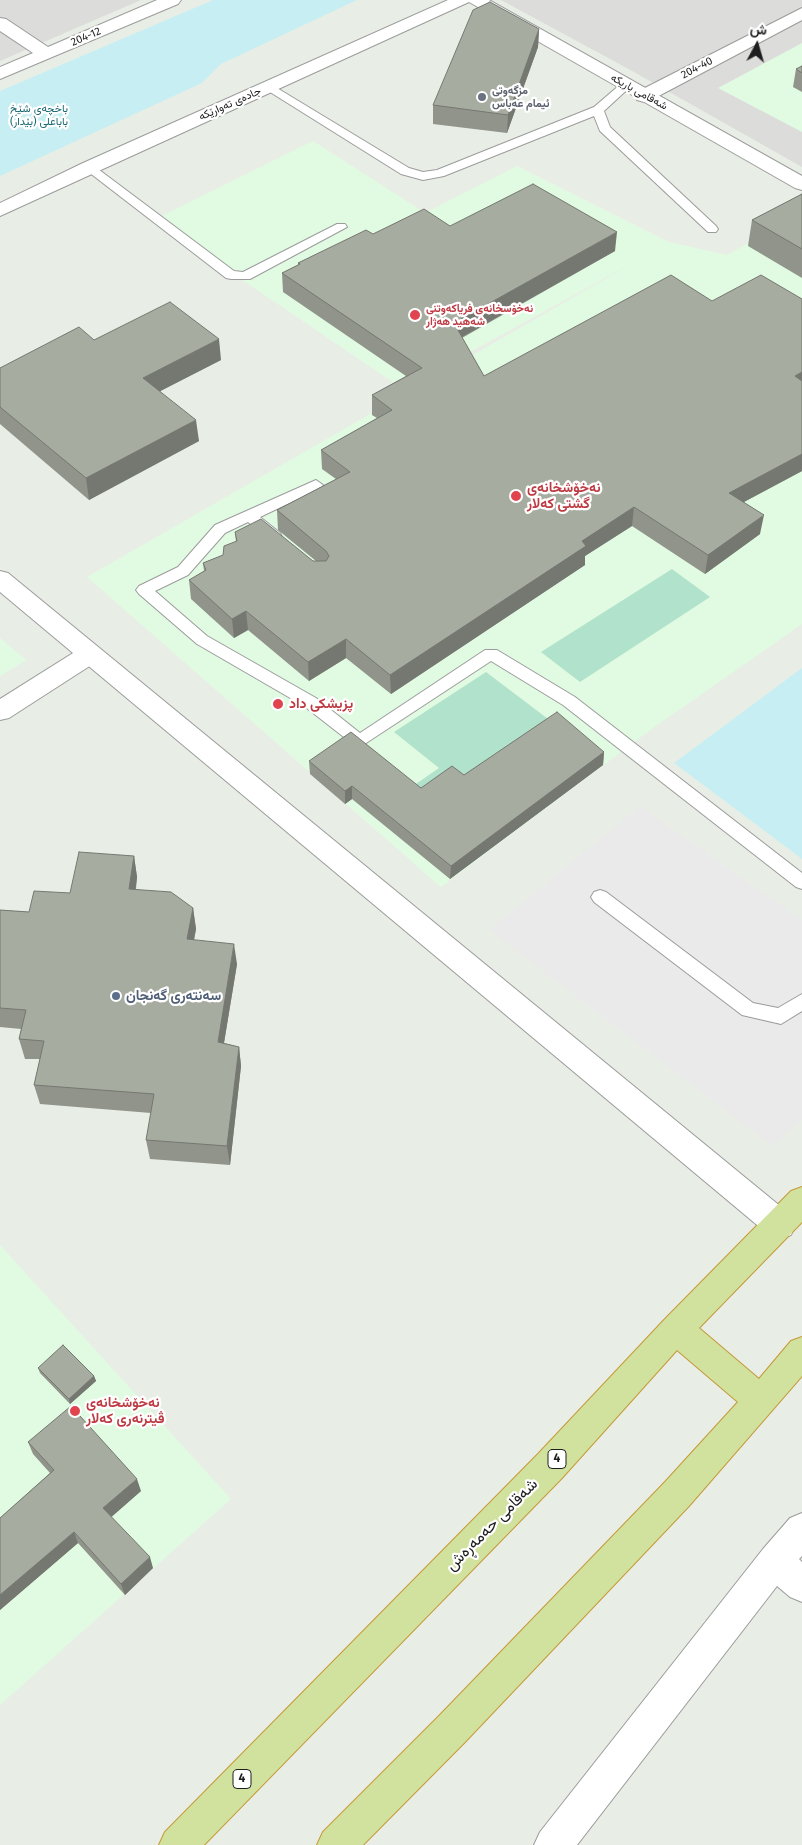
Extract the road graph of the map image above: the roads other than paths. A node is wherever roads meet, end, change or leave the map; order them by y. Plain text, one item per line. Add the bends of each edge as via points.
1 (172, 0) edge
2 (462, 0) edge
3 (476, 0) edge
4 (802, 13) edge
5 (0, 24) edge
6 (48, 54) junction
7 (0, 74) edge
8 (626, 85) junction
9 (268, 87) junction
10 (644, 96) junction
11 (598, 110) junction
12 (90, 167) junction
13 (802, 184) edge
14 (0, 210) edge
15 (341, 227) dead end
16 (712, 229) dead end
17 (316, 485) dead end
18 (249, 516) junction
19 (284, 545) edge
20 (0, 579) edge
21 (90, 654) junction
22 (0, 711) edge
23 (802, 882) edge
24 (600, 897) dead end
25 (802, 1001) edge
26 (802, 1201) edge
27 (780, 1225) junction
28 (676, 1329) junction
29 (802, 1352) edge
30 (761, 1401) junction
31 (802, 1530) edge
32 (775, 1561) junction
33 (802, 1584) edge
34 (178, 1845) edge
35 (336, 1845) edge
36 (554, 1845) edge

1 - 6 street, 204-12
2 - 9 street, جادەی تەوارێکە
3 - 8 street, شەقامی باریکە
4 - 10 street, 204-40
5 - 6 street
6 - 7 street, 204-12
8 - 10 street, شەقامی باریکە
8 - 11 lane
9 - 11 lane via 405,171 423,176 440,173
9 - 12 street, جادەی تەوارێکە
10 - 13 street, شەقامی باریکە
11 - 16 lane via 604,128
12 - 14 street, جادەی تەوارێکە
12 - 15 lane via 231,275 245,276
17 - 18 lane
18 - 19 lane
18 - 23 lane via 220,529 183,571 144,590 202,640 310,702 360,741 491,654 569,701
20 - 21 street
21 - 22 street
21 - 27 street
24 - 25 lane via 748,1010 781,1016
26 - 27 highway, شەقامی حەمەڕەش / 4
27 - 28 highway, شەقامی حەمەڕەش / 4
28 - 30 highway
28 - 34 highway, شەقامی حەمەڕەش / 4 via 550,1466
29 - 30 highway
30 - 35 highway via 677,1494
31 - 32 street
32 - 33 street
32 - 36 street

